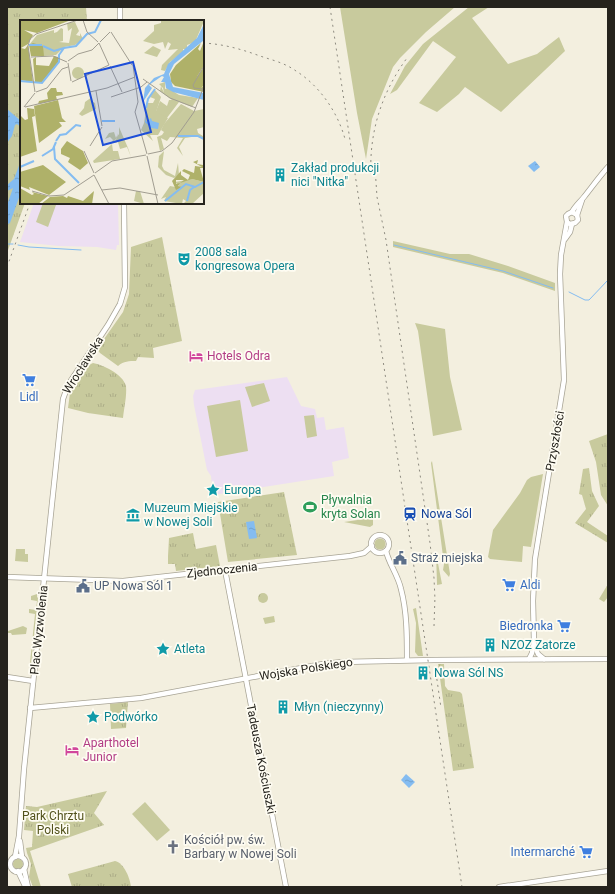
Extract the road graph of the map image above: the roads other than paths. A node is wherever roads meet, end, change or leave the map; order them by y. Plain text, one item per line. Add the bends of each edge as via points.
1 (120, 7) edge
2 (120, 20) edge
3 (608, 167) edge
4 (583, 198) junction
5 (124, 204) edge
6 (572, 212) junction
7 (577, 215) junction
8 (570, 223) junction
9 (372, 546) junction
10 (386, 551) junction
11 (225, 570) junction
12 (7, 577) edge
13 (44, 579) junction
14 (534, 642) junction
15 (529, 659) junction
16 (544, 659) junction
17 (608, 659) edge
18 (407, 660) junction
19 (7, 677) edge
20 (246, 678) junction
21 (33, 681) junction
22 (30, 708) junction
23 (19, 836) junction
24 (14, 857) junction
25 (22, 857) junction
26 (24, 869) junction
27 (608, 871) edge
28 (18, 872) junction
29 (27, 887) edge
30 (286, 887) edge
31 (499, 887) edge

1 - 2 street
3 - 4 street
4 - 6 street
4 - 7 street
5 - 13 street, Wrocławska via 125,287 120,304 68,385 63,399
6 - 7 street
6 - 8 street via 566,216
7 - 8 street via 578,220
8 - 14 street, Przyszłości via 561,254 560,274 564,380 535,559
9 - 10 street via 377,552
9 - 10 street via 375,537 384,536 389,544
9 - 11 street, Zjednoczenia via 364,553 350,556
10 - 18 street via 404,601
11 - 13 street, Zjednoczenia via 123,581
11 - 20 street, Tadeusza Kościuszki
12 - 13 street, Zjednoczenia
13 - 21 street, Plac Wyzwolenia
14 - 15 street, Przyszłości
14 - 16 street, Przyszłości via 538,654
15 - 16 street, Wojska Polskiego
15 - 18 street, Wojska Polskiego
16 - 17 street, Wojska Polskiego
18 - 20 street, Wojska Polskiego via 332,663
19 - 21 street
20 - 22 street, Wojska Polskiego via 130,699
20 - 30 street, Tadeusza Kościuszki
21 - 22 street, Plac Wyzwolenia
22 - 23 street, Plac Wyzwolenia
23 - 24 street
23 - 25 street
24 - 25 street
24 - 28 street via 11,866
25 - 26 street via 26,863
26 - 28 street
26 - 29 street
27 - 31 street
28 - 29 street

